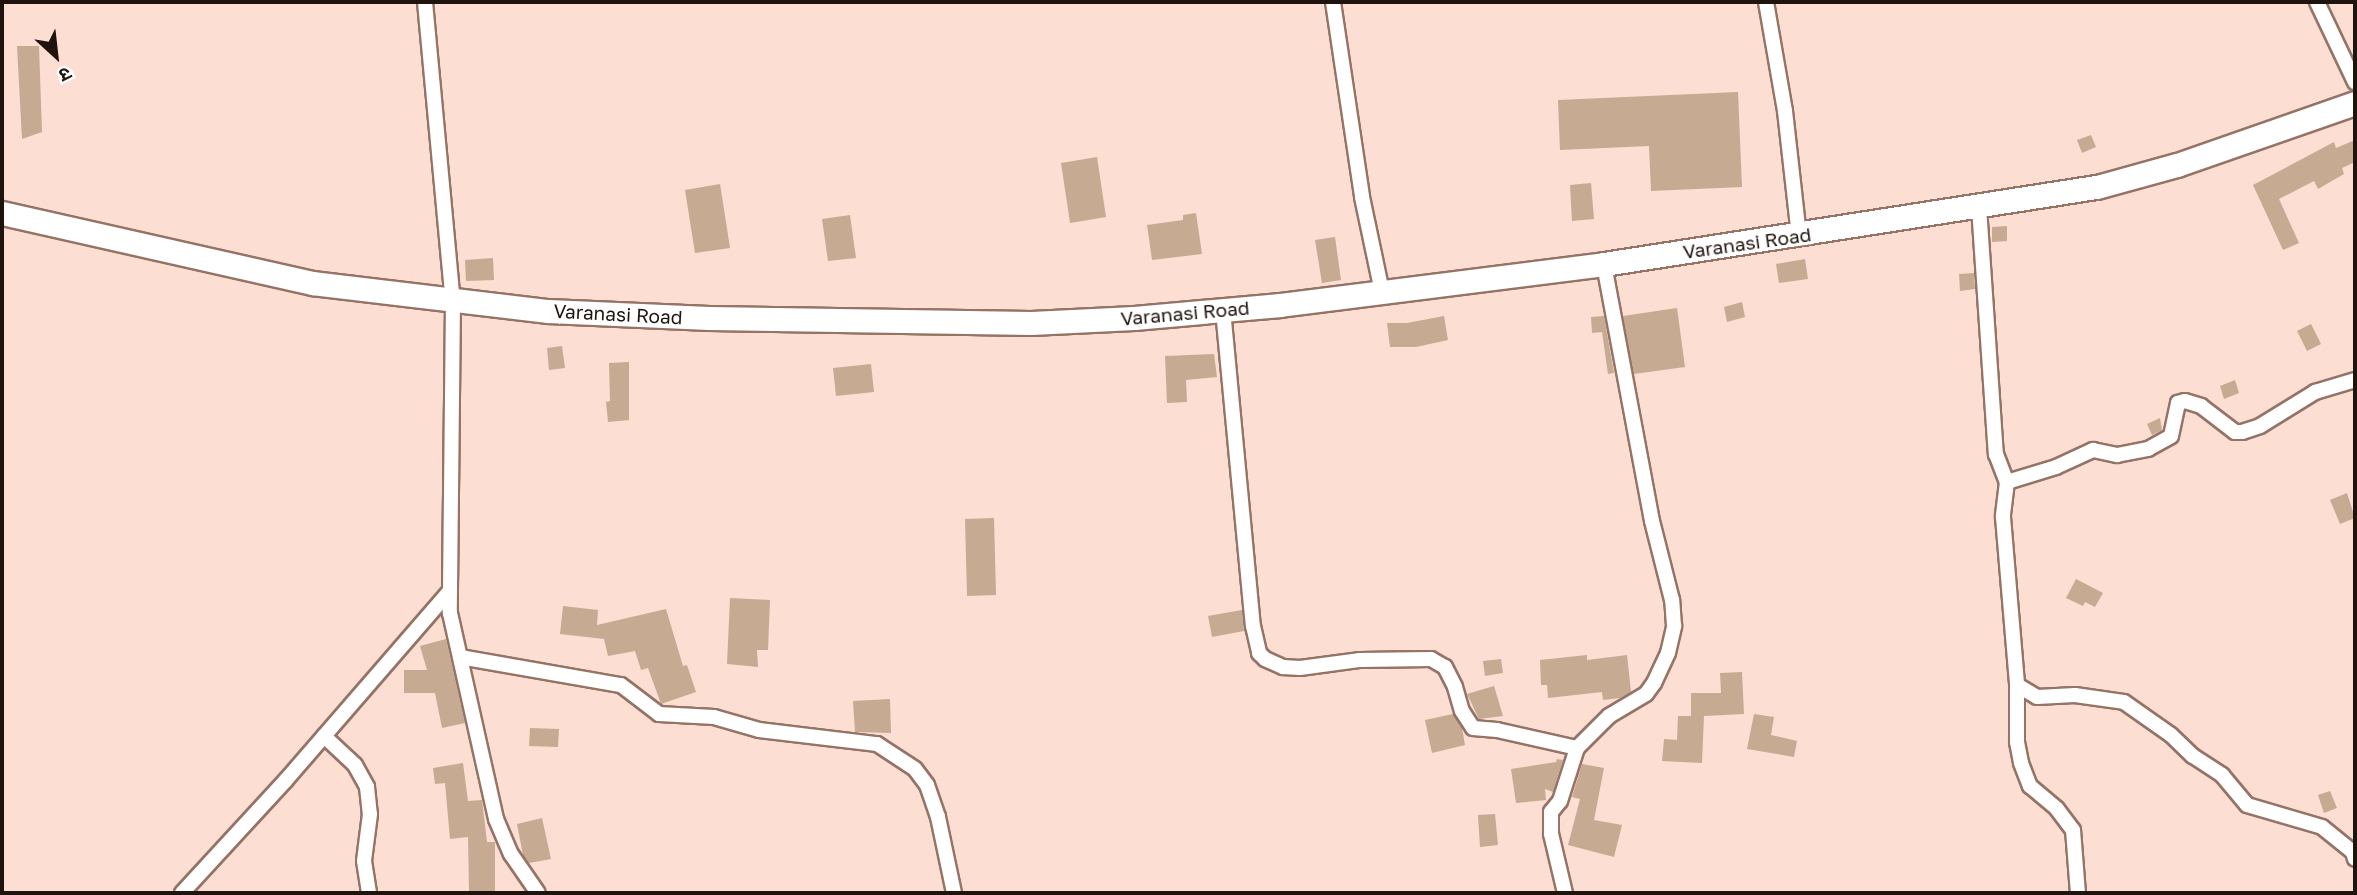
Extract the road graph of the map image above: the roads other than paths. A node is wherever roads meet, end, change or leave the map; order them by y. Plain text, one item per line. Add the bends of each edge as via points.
1 (425, 2) edge
2 (1333, 2) edge
3 (1766, 2) edge
4 (2317, 2) edge
5 (2355, 82) edge
6 (2355, 103) edge
7 (1979, 206) junction
8 (2, 213) edge
9 (1799, 236) junction
10 (1604, 264) junction
11 (1382, 292) junction
12 (453, 302) junction
13 (1223, 310) junction
14 (2355, 380) edge
15 (2007, 482) junction
16 (449, 592) junction
17 (460, 657) junction
18 (2017, 685) junction
19 (324, 736) junction
20 (1577, 748) junction
21 (2355, 859) edge
22 (182, 893) edge
23 (369, 893) edge
24 (538, 893) edge
25 (954, 893) edge
26 (1565, 893) edge
27 (2078, 893) edge

1 - 12 street
2 - 11 street via 1362,197
3 - 9 street
4 - 5 street
6 - 7 highway, Varanasi Road via 2123,181
7 - 9 highway, Varanasi Road
7 - 15 street via 1996,454
8 - 12 highway, Varanasi Road via 312,283
9 - 10 highway, Varanasi Road
10 - 11 highway, Varanasi Road
10 - 20 street via 1674,626 1668,653 1646,694 1609,716
11 - 13 highway, Varanasi Road
12 - 13 highway, Varanasi Road via 709,318 1031,323
12 - 16 street
13 - 20 street via 1259,653 1283,667 1300,668 1360,660 1432,659 1445,667 1473,728
14 - 15 street via 2315,392 2242,432 2235,432 2201,406 2178,403 2171,436 2148,449 2117,455 2093,450
15 - 18 street via 2003,517
16 - 17 street
16 - 19 street
17 - 24 street via 496,819 510,854
17 - 25 street via 621,685 659,714 714,717 759,730 877,744 915,769 927,785
18 - 21 street via 2037,697 2075,695 2124,702 2222,775 2247,805 2322,827 2353,852
18 - 27 street via 2021,763 2030,786 2073,830
19 - 22 street
19 - 23 street via 355,765 367,787 370,814 364,861
20 - 26 street via 1560,802 1551,812 1551,834

